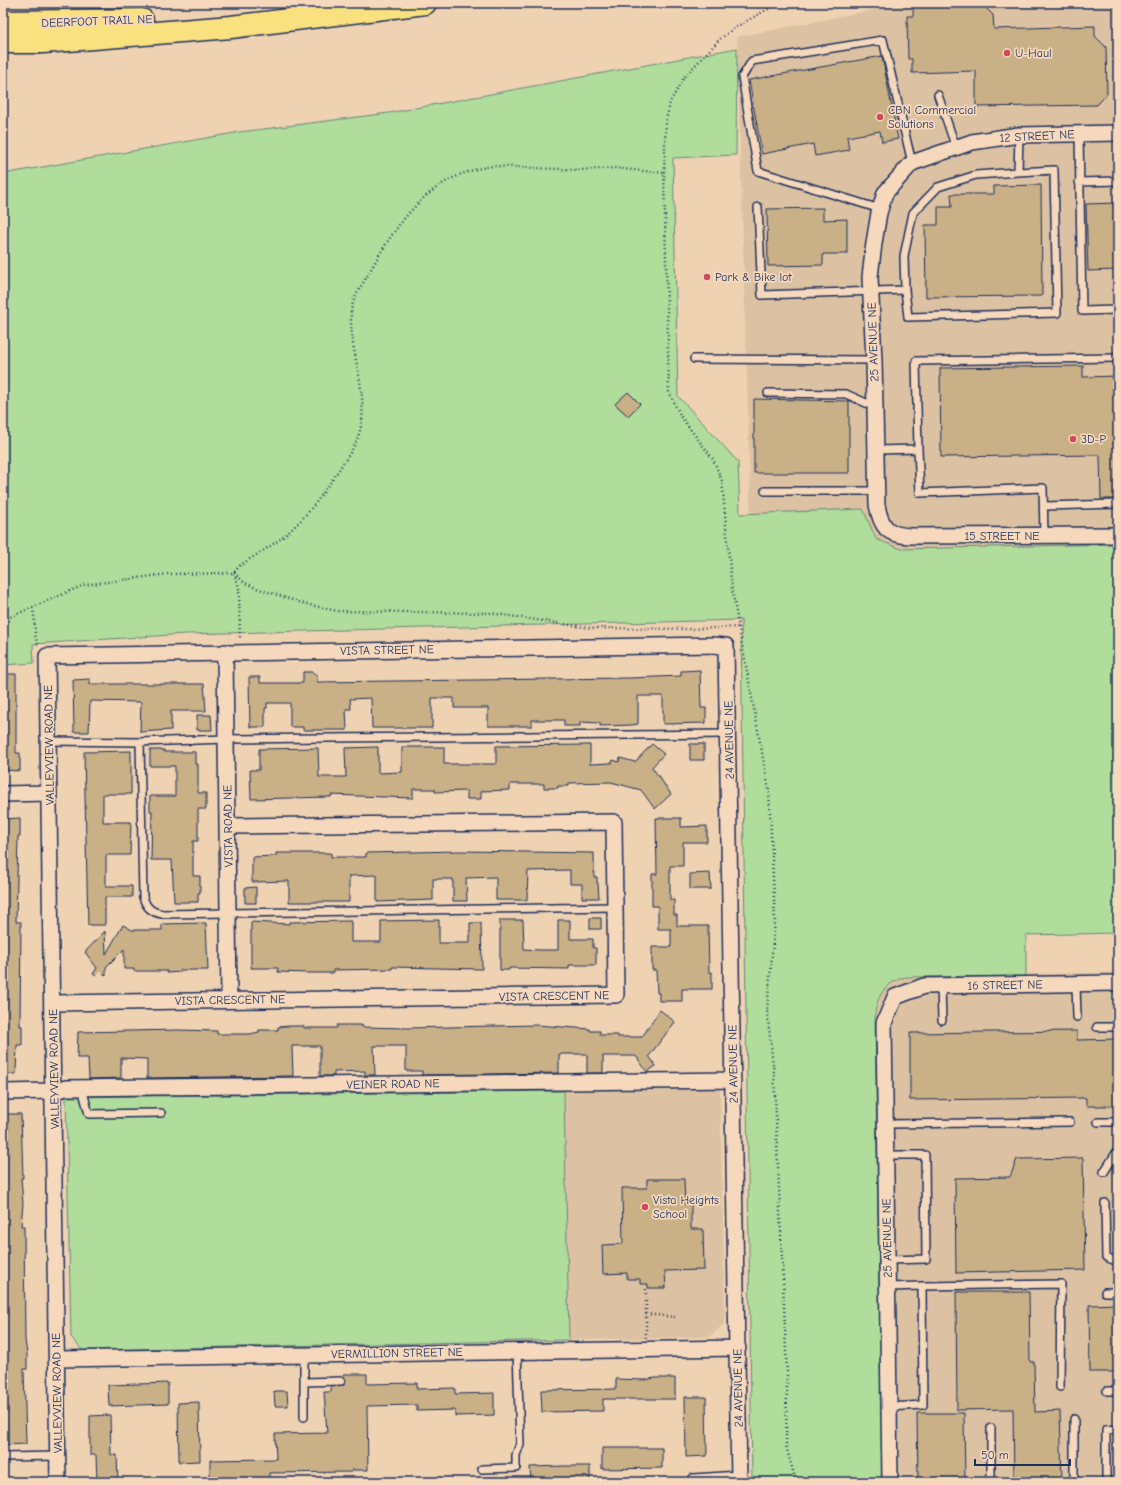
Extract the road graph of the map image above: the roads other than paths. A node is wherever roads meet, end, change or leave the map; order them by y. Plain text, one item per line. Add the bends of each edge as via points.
1 (334, 3) edge
2 (425, 3) edge
3 (3, 22) edge
4 (3, 42) edge
5 (938, 95) dead end
6 (1118, 133) edge
7 (1079, 134) junction
8 (1019, 135) junction
9 (956, 148) junction
10 (912, 163) junction
11 (1018, 172) junction
12 (1118, 181) edge
13 (1079, 182) junction
14 (758, 207) dead end
15 (880, 209) junction
16 (905, 290) junction
17 (871, 291) junction
18 (1118, 310) edge
19 (1118, 358) edge
20 (694, 359) dead end
21 (874, 360) junction
22 (768, 393) dead end
23 (875, 406) junction
24 (918, 449) junction
25 (876, 450) junction
26 (766, 491) dead end
27 (877, 491) junction
28 (1118, 504) edge
29 (1044, 506) junction
30 (888, 531) joint
31 (1044, 535) junction
32 (1118, 535) edge
33 (726, 646) joint
34 (225, 652) junction
35 (47, 656) joint
36 (729, 734) junction
37 (226, 739) junction
38 (48, 741) junction
39 (140, 742) junction
40 (49, 793) junction
41 (3, 794) edge
42 (228, 826) junction
43 (614, 907) junction
44 (228, 912) junction
45 (1118, 983) edge
46 (1076, 984) junction
47 (941, 986) junction
48 (895, 997) joint
49 (229, 1000) junction
50 (53, 1003) junction
51 (1077, 1018) dead end
52 (942, 1020) dead end
53 (1097, 1027) dead end
54 (1118, 1027) edge
55 (733, 1080) junction
56 (82, 1088) junction
57 (54, 1091) junction
58 (3, 1092) edge
59 (160, 1112) dead end
60 (1070, 1122) dead end
61 (1098, 1122) dead end
62 (1118, 1122) edge
63 (886, 1124) junction
64 (1118, 1150) edge
65 (886, 1155) junction
66 (1104, 1172) dead end
67 (1105, 1203) dead end
68 (888, 1260) junction
69 (1118, 1262) edge
70 (922, 1286) junction
71 (888, 1287) junction
72 (1105, 1292) dead end
73 (1118, 1292) edge
74 (738, 1348) junction
75 (517, 1351) junction
76 (304, 1355) junction
77 (57, 1360) junction
78 (341, 1381) dead end
79 (304, 1382) junction
80 (1060, 1387) dead end
81 (1106, 1391) dead end
82 (1118, 1391) edge
83 (889, 1407) junction
84 (304, 1417) dead end
85 (1074, 1419) dead end
86 (991, 1428) dead end
87 (1118, 1429) edge
88 (58, 1456) junction
89 (3, 1457) edge
90 (482, 1469) dead end
91 (739, 1479) edge
92 (58, 1482) edge
93 (693, 1482) edge
94 (890, 1482) edge
95 (991, 1482) edge
96 (1074, 1482) edge
97 (1106, 1482) edge

1 - 3 highway, DEERFOOT TRAIL NE via 150,20
2 - 4 highway via 231,27 43,42
5 - 9 lane
6 - 7 street, 12 STREET NE
7 - 8 street, 12 STREET NE
7 - 13 lane
8 - 9 street, 12 STREET NE via 972,142
8 - 11 lane
9 - 10 street, 12 STREET NE
10 - 15 street, 25 AVENUE NE via 885,193
10 - 15 lane via 883,40 752,61 742,77 758,171
11 - 16 lane via 976,175 938,187 928,197 913,213 904,256
11 - 16 lane via 1054,170 1057,313 908,317
12 - 13 lane
13 - 18 lane via 1082,311
14 - 17 lane via 762,295
15 - 17 street, 25 AVENUE NE via 870,277
16 - 17 lane
17 - 21 street, 25 AVENUE NE
19 - 24 lane via 916,362
20 - 21 lane
21 - 23 street, 25 AVENUE NE
22 - 23 lane via 846,394
23 - 25 street, 25 AVENUE NE
24 - 25 lane
24 - 29 lane via 920,492 1043,488
25 - 27 street, 25 AVENUE NE
26 - 27 lane
27 - 30 street, 25 AVENUE NE via 880,518
28 - 29 lane
29 - 31 lane
30 - 31 street, 15 STREET NE via 896,535 910,536
31 - 32 street, 15 STREET NE
33 - 34 street, VISTA STREET NE
33 - 36 street, 24 AVENUE NE
34 - 35 street, VISTA STREET NE
34 - 37 street, VISTA ROAD NE
35 - 38 street, VALLEYVIEW ROAD NE
36 - 37 lane
36 - 55 street, 24 AVENUE NE
37 - 39 lane
37 - 42 street, VISTA ROAD NE
38 - 39 lane
38 - 40 street, VALLEYVIEW ROAD NE
39 - 44 lane via 145,903 154,913 162,914
40 - 41 street
40 - 50 street, VALLEYVIEW ROAD NE
42 - 43 street, VISTA CRESCENT NE via 614,822
42 - 44 street, VISTA ROAD NE
43 - 44 lane
43 - 49 street, VISTA CRESCENT NE via 616,995
44 - 49 street, VISTA ROAD NE
45 - 46 street, 16 STREET NE
46 - 47 street, 16 STREET NE
46 - 51 lane
47 - 48 street, 16 STREET NE via 924,986
47 - 52 lane
48 - 63 street, 25 AVENUE NE via 884,1023
49 - 50 street, VISTA CRESCENT NE
50 - 57 street, VALLEYVIEW ROAD NE
53 - 54 lane
55 - 56 street, VEINER ROAD NE
55 - 74 street, 24 AVENUE NE
56 - 57 street, VEINER ROAD NE
56 - 59 lane via 89,1114
57 - 58 street, VEINER ROAD NE
57 - 77 street, VALLEYVIEW ROAD NE
60 - 63 lane
61 - 62 lane
63 - 65 street, 25 AVENUE NE
64 - 66 lane
65 - 68 street, 25 AVENUE NE
65 - 68 lane via 925,1156 926,1259
67 - 69 lane via 1106,1257
68 - 71 street, 25 AVENUE NE
70 - 71 lane
70 - 80 lane via 1061,1284
70 - 83 lane via 923,1405
71 - 83 street, 25 AVENUE NE
72 - 73 lane
74 - 75 street, VERMILLION STREET NE
74 - 91 street, 24 AVENUE NE
75 - 76 street, VERMILLION STREET NE
75 - 90 lane via 520,1444 516,1455 516,1468
76 - 77 street, VERMILLION STREET NE
76 - 79 lane
77 - 88 street, VALLEYVIEW ROAD NE
78 - 79 lane
79 - 84 lane
81 - 82 lane
83 - 94 street, 25 AVENUE NE
85 - 96 lane
86 - 95 lane
87 - 97 lane via 1106,1430
88 - 89 lane
88 - 92 street, VALLEYVIEW ROAD NE
91 - 93 lane via 693,1478

